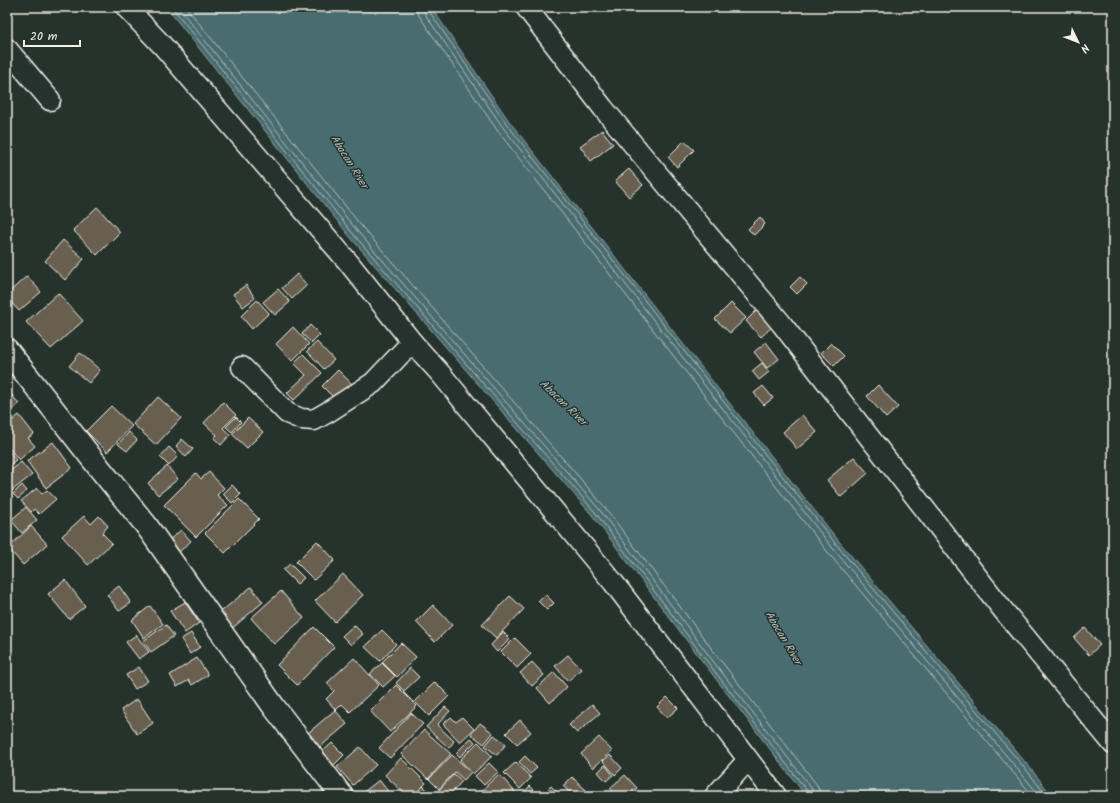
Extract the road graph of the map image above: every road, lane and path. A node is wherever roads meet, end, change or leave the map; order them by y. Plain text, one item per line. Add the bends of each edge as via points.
1 (126, 7) edge
2 (526, 7) edge
3 (7, 49) edge
4 (50, 100) dead end
5 (412, 342) junction
6 (7, 350) edge
7 (242, 367) dead end
8 (1113, 744) edge
9 (748, 760) junction
10 (342, 796) edge
11 (715, 796) edge
12 (776, 796) edge

1 - 5 street via 162,45 344,257
2 - 8 street via 603,108 781,323 1003,610
3 - 4 street
5 - 7 street via 373,383 314,420 301,419 287,413
5 - 9 street via 614,582
6 - 10 street via 100,470 146,524 274,707
9 - 11 street
9 - 12 street

